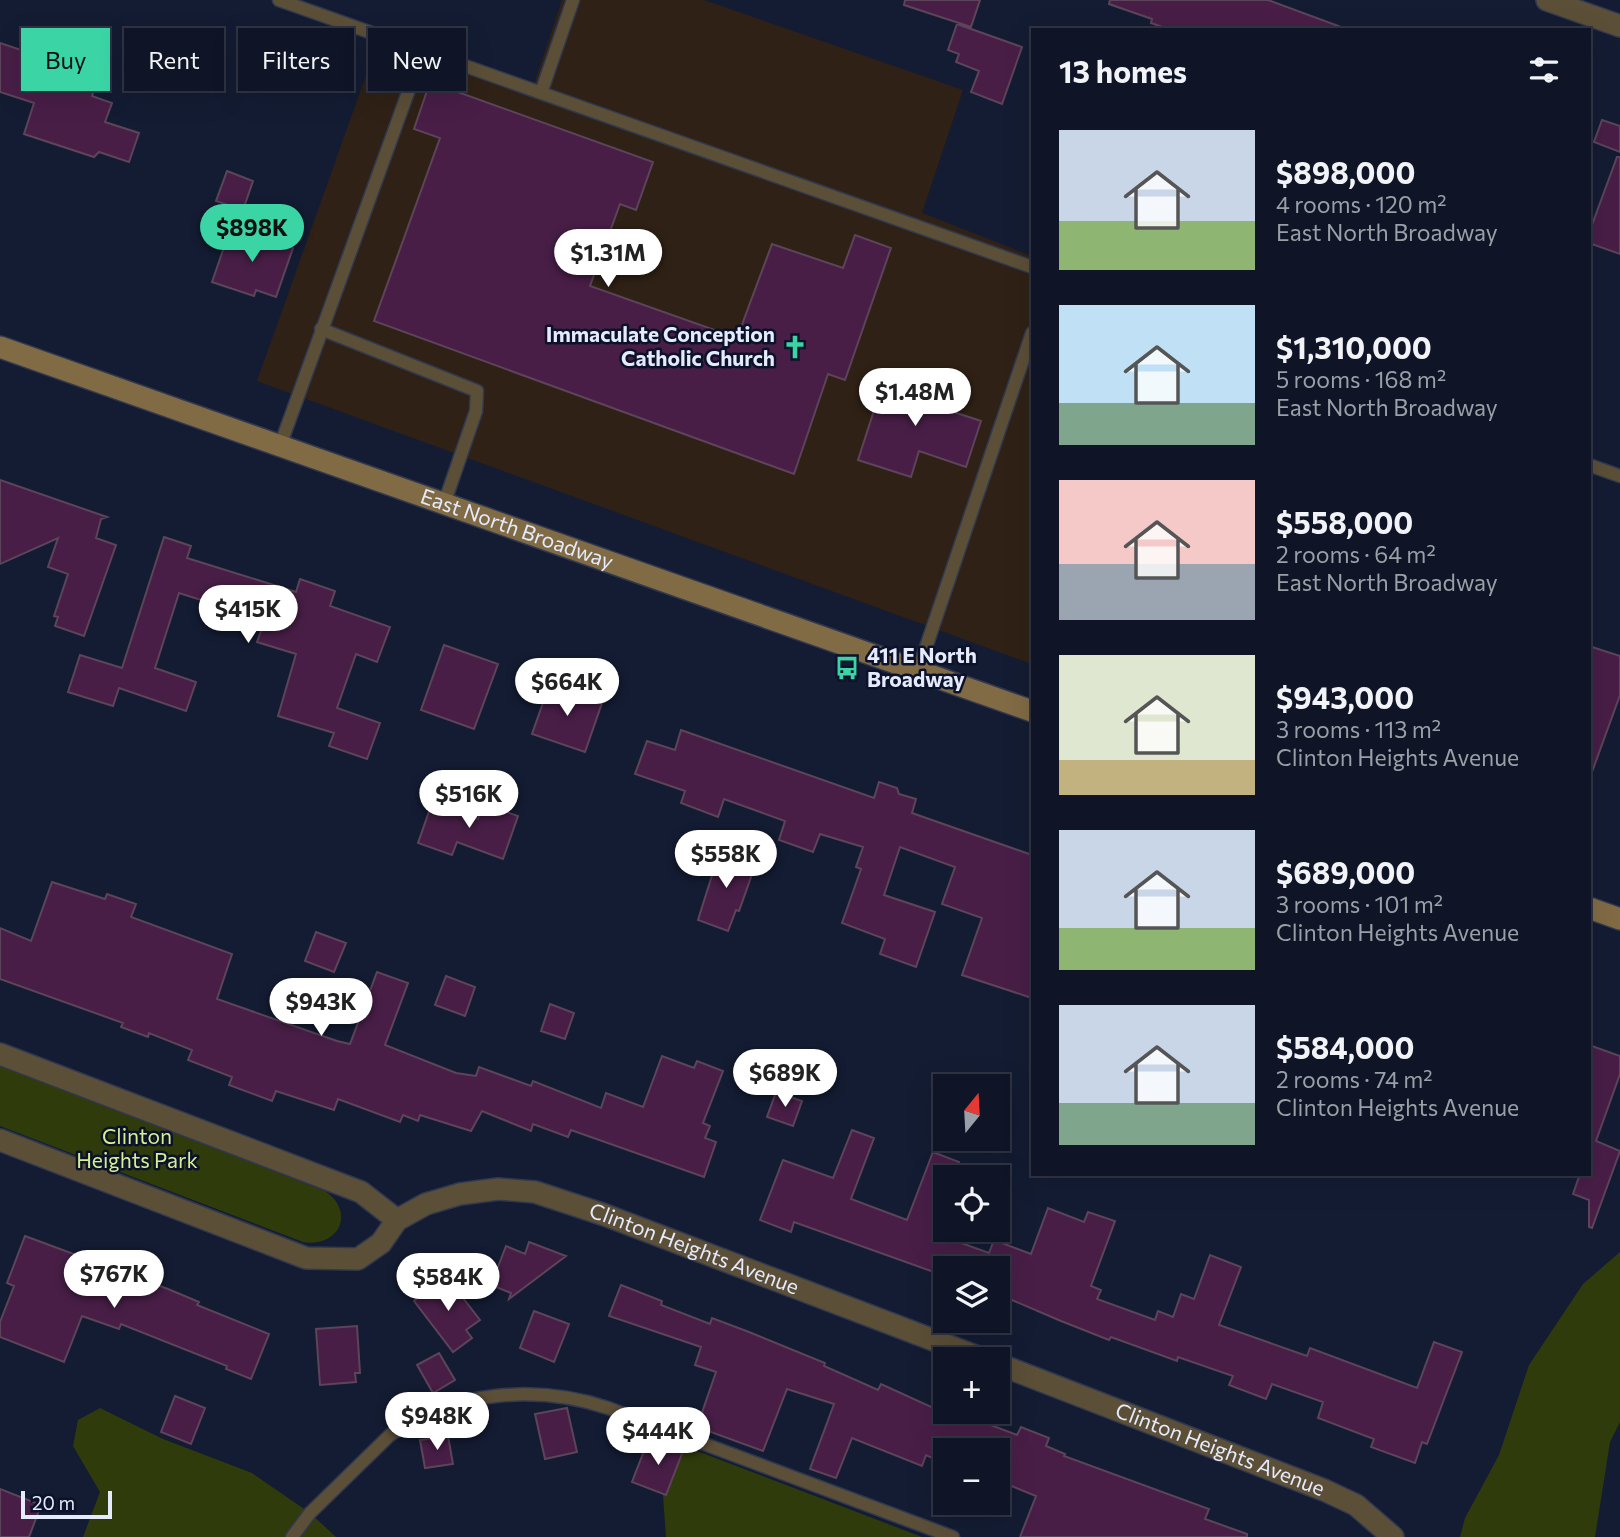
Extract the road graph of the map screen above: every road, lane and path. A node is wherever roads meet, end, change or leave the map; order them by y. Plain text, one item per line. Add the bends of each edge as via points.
1 (279, 0) edge
2 (573, 0) edge
3 (1547, 0) edge
4 (1620, 26) edge
5 (368, 32) edge
6 (466, 66) edge
7 (408, 91) edge
8 (541, 93) junction
9 (1031, 267) edge
10 (321, 329) junction
11 (1031, 336) edge
12 (0, 347) edge
13 (281, 446) junction
14 (1591, 466) edge
15 (1620, 476) edge
16 (444, 504) junction
17 (918, 671) junction
18 (1031, 711) edge
19 (1591, 909) edge
20 (1620, 919) edge
21 (0, 1054) edge
22 (0, 1140) edge
23 (397, 1220) junction
24 (952, 1347) edge
25 (1010, 1369) edge
26 (292, 1537) edge
27 (953, 1537) edge
28 (1393, 1537) edge

1 - 5 lane
2 - 8 lane
3 - 4 street
6 - 8 lane
7 - 10 lane
8 - 9 lane
10 - 13 lane
10 - 16 lane via 477,391 476,411
11 - 17 lane
12 - 13 main road, East North Broadway
13 - 16 main road, East North Broadway
14 - 15 lane
16 - 17 main road, East North Broadway
17 - 18 main road, East North Broadway
19 - 20 main road
21 - 23 street via 361,1192
22 - 23 street, Clinton Heights Avenue via 306,1258 358,1259 381,1243
23 - 24 street, Clinton Heights Avenue via 460,1194 498,1189 535,1192 605,1214
25 - 28 street, Clinton Heights Avenue via 1324,1490 1356,1505
26 - 27 lane via 310,1513 405,1425 449,1406 525,1393 558,1395 608,1408

